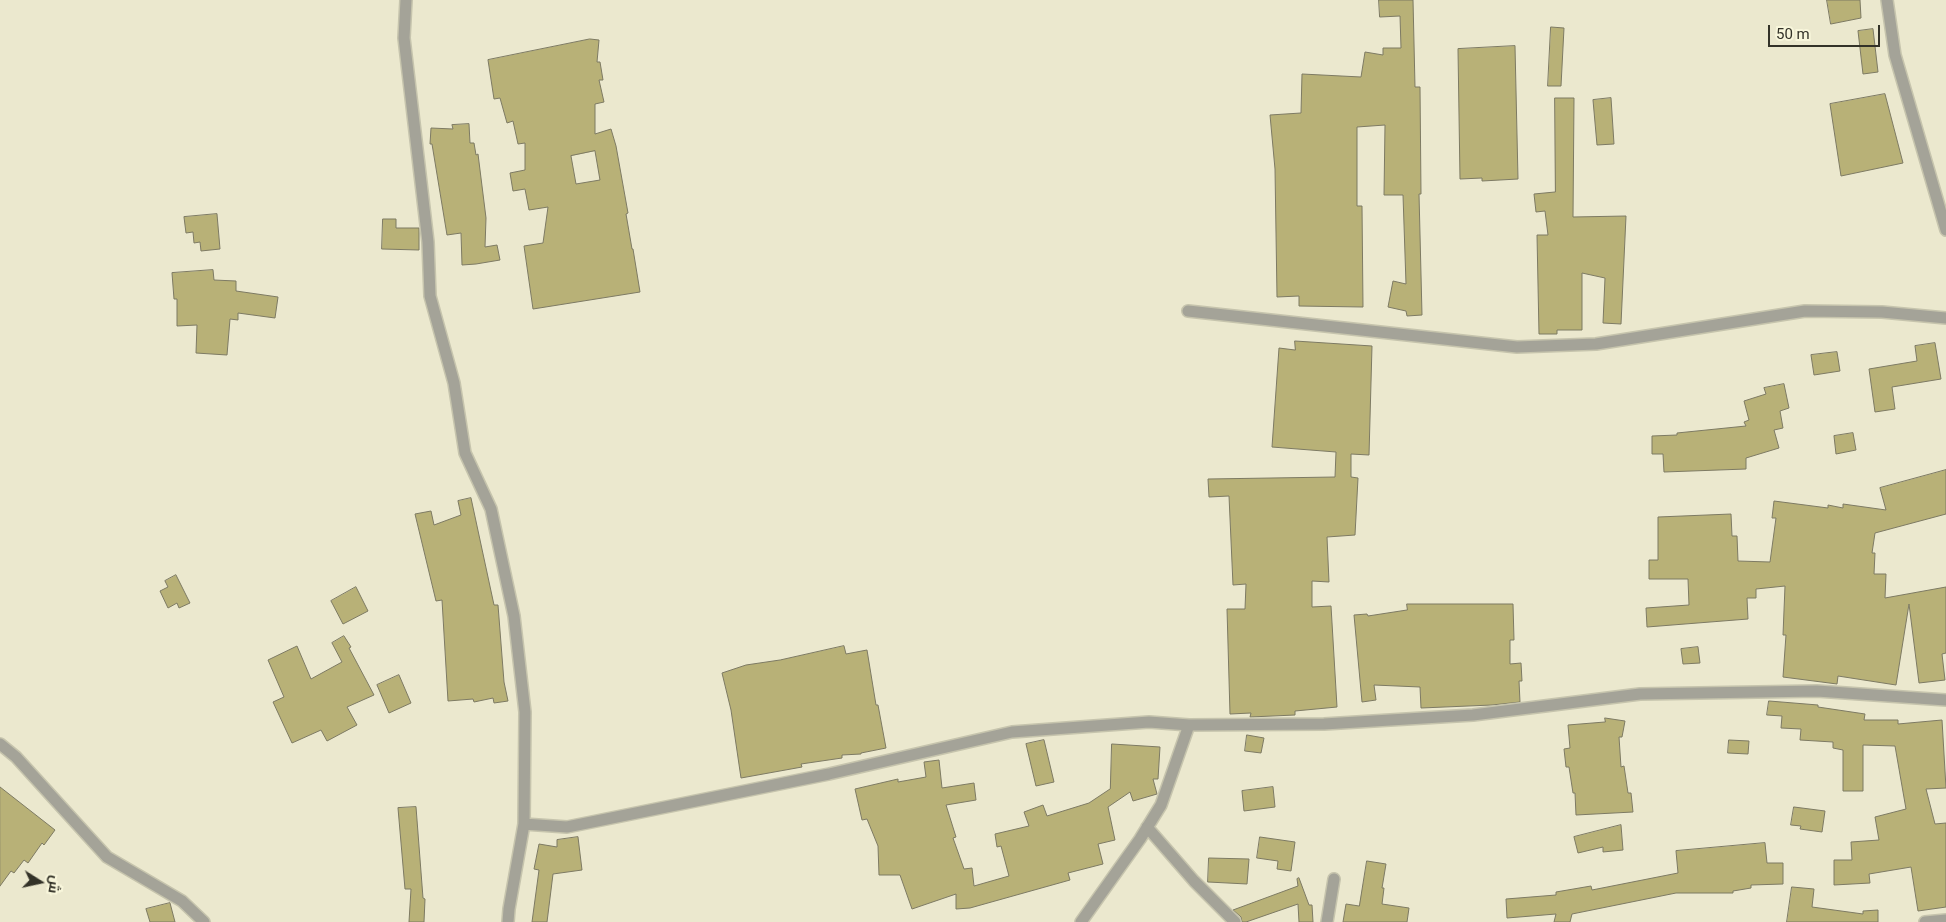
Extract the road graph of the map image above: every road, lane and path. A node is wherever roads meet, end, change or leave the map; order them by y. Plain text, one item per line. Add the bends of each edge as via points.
1 (406, 0) edge
2 (1887, 0) edge
3 (1946, 230) edge
4 (1188, 311) dead end
5 (1946, 318) edge
6 (1946, 700) edge
7 (1189, 725) junction
8 (0, 744) edge
9 (524, 824) junction
10 (1147, 827) junction
11 (1334, 879) dead end
12 (1946, 920) edge
13 (204, 922) edge
14 (508, 922) edge
15 (1081, 922) edge
16 (1236, 922) edge
17 (1327, 922) edge
18 (1925, 922) edge

1 - 9 street via 404,38 428,242 430,296 454,382 465,452 491,509 514,616 525,712
2 - 3 street via 1895,55
4 - 5 street via 1517,347 1596,344 1805,311 1882,312
6 - 7 street via 1817,691 1640,694 1474,715 1324,724
7 - 9 street via 1149,722 1012,732 829,774 568,827
7 - 10 street via 1161,805
8 - 13 street via 16,757 107,857 182,901
9 - 14 street
10 - 15 street
10 - 16 street via 1194,881
11 - 17 street
12 - 18 street

